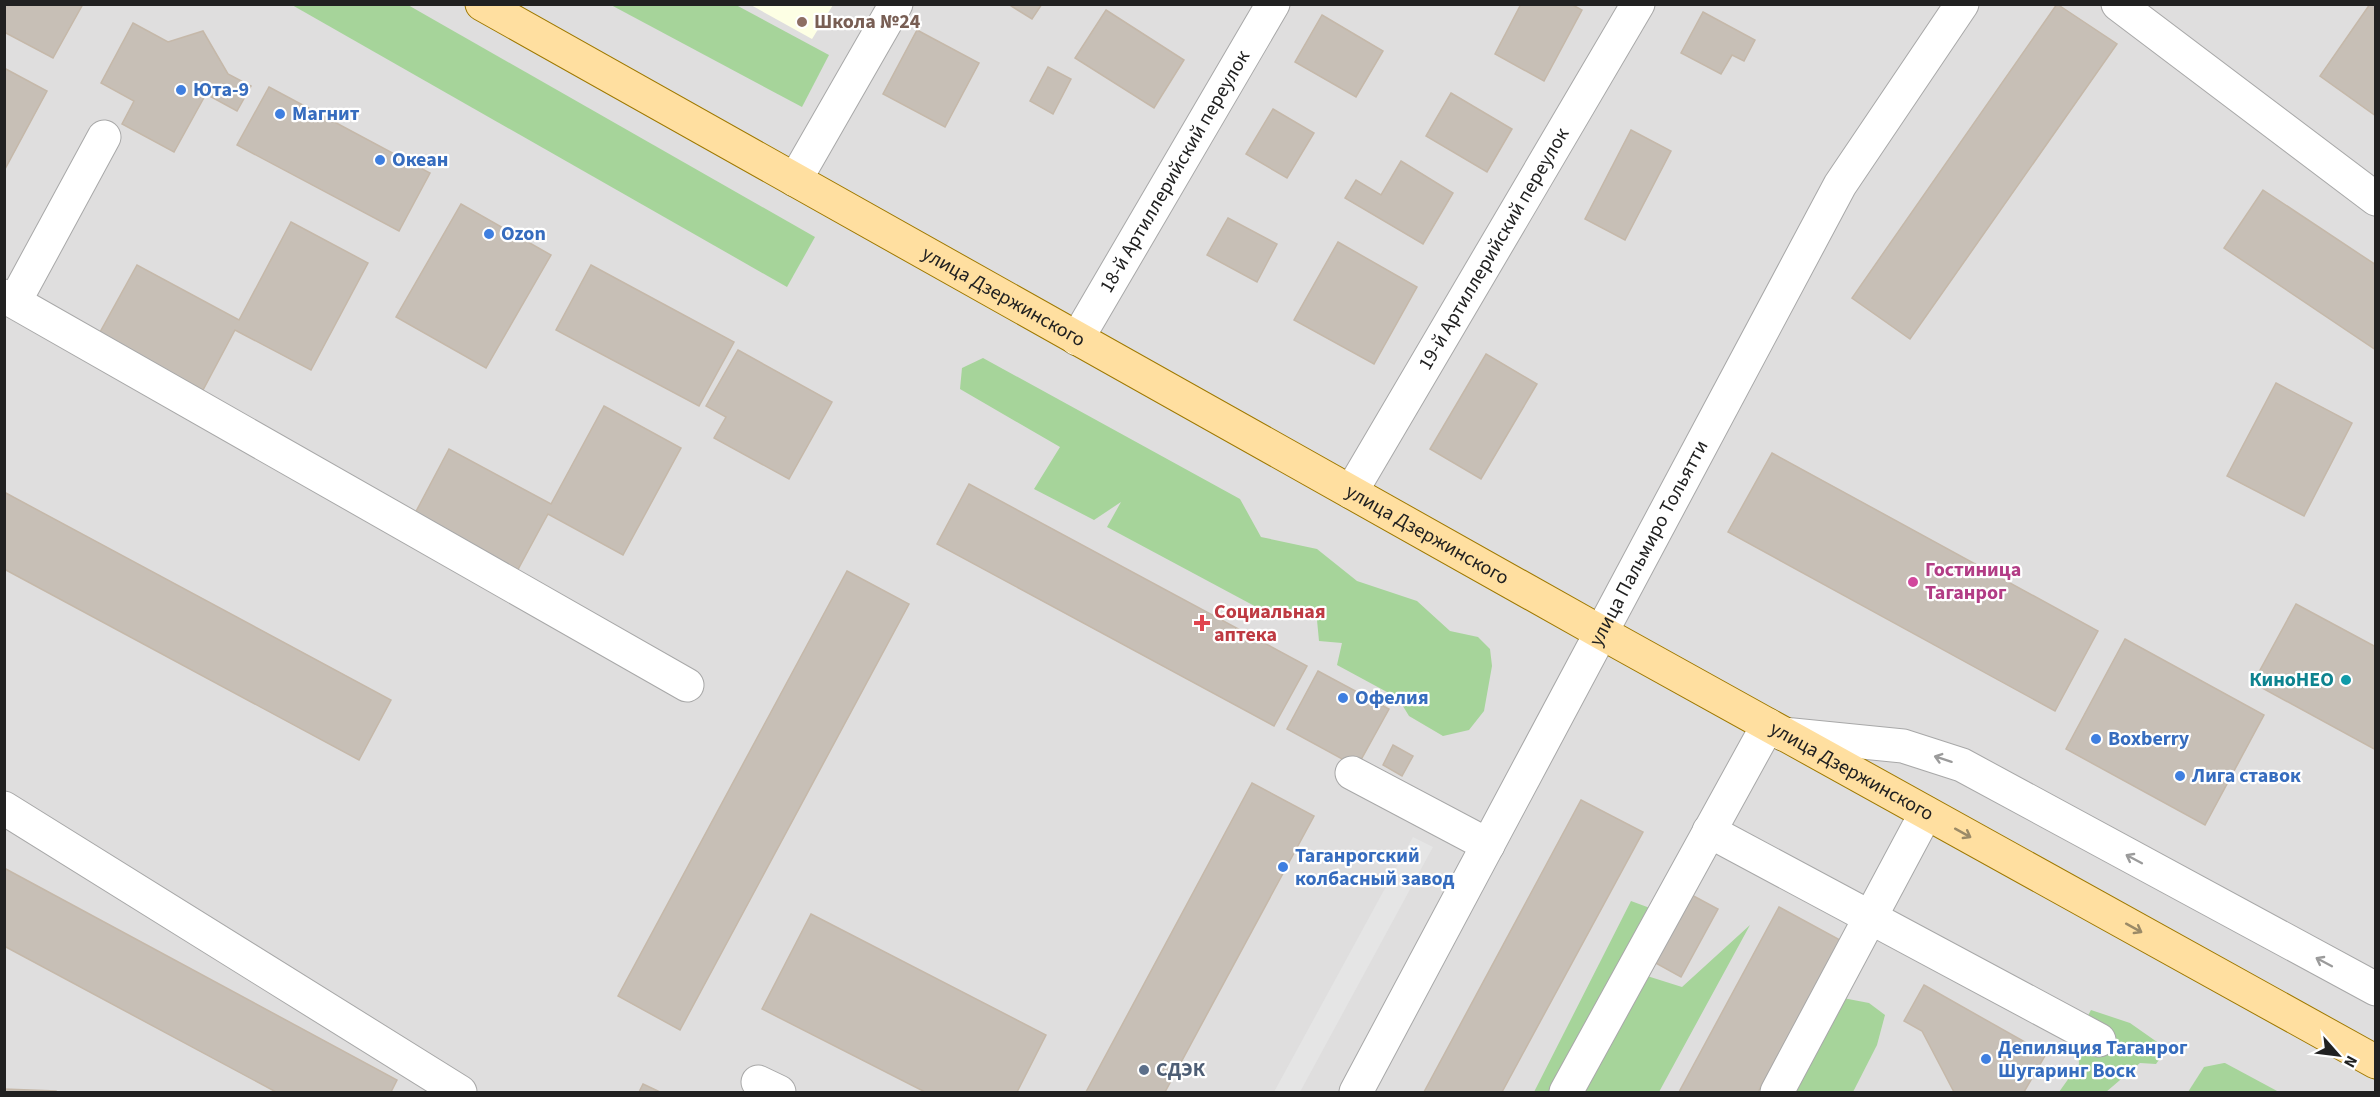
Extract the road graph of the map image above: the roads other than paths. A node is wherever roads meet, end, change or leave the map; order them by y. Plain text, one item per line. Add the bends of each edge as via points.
1 (482, 4) edge
2 (896, 4) edge
3 (1273, 4) edge
4 (1638, 4) edge
5 (1962, 4) edge
6 (2118, 4) edge
7 (104, 137) dead end
8 (795, 180) junction
9 (2376, 198) edge
10 (10, 298) edge
11 (1077, 339) junction
12 (1351, 492) junction
13 (1602, 633) junction
14 (687, 685) dead end
15 (1776, 729) junction
16 (1352, 773) dead end
17 (4, 808) edge
18 (1926, 813) junction
19 (1709, 831) junction
20 (1488, 845) junction
21 (1869, 918) junction
22 (2376, 989) edge
23 (2099, 1040) dead end
24 (2376, 1062) edge
25 (460, 1092) edge
26 (1356, 1092) edge
27 (1566, 1092) edge
28 (1777, 1092) edge

1 - 8 main road, улица Дзержинского
2 - 8 street
3 - 11 street, 18-й Артиллерийский переулок
4 - 12 street, 19-й Артиллерийский переулок
5 - 13 street, улица Пальмиро Тольятти via 1840,185
6 - 9 street
7 - 10 street
8 - 11 main road, улица Дзержинского
10 - 14 street
11 - 12 main road, улица Дзержинского
12 - 13 main road, улица Дзержинского
13 - 15 main road, улица Дзержинского
13 - 20 street, улица Пальмиро Тольятти
15 - 18 main road, улица Дзержинского
15 - 19 street
22 -> 15 street via 1962,765 1903,746
16 - 20 street
17 - 25 street
18 - 21 street
18 -> 24 main road, улица Дзержинского
19 - 21 street
19 - 27 street
20 - 26 street, улица Пальмиро Тольятти
21 - 23 street
21 - 28 street

